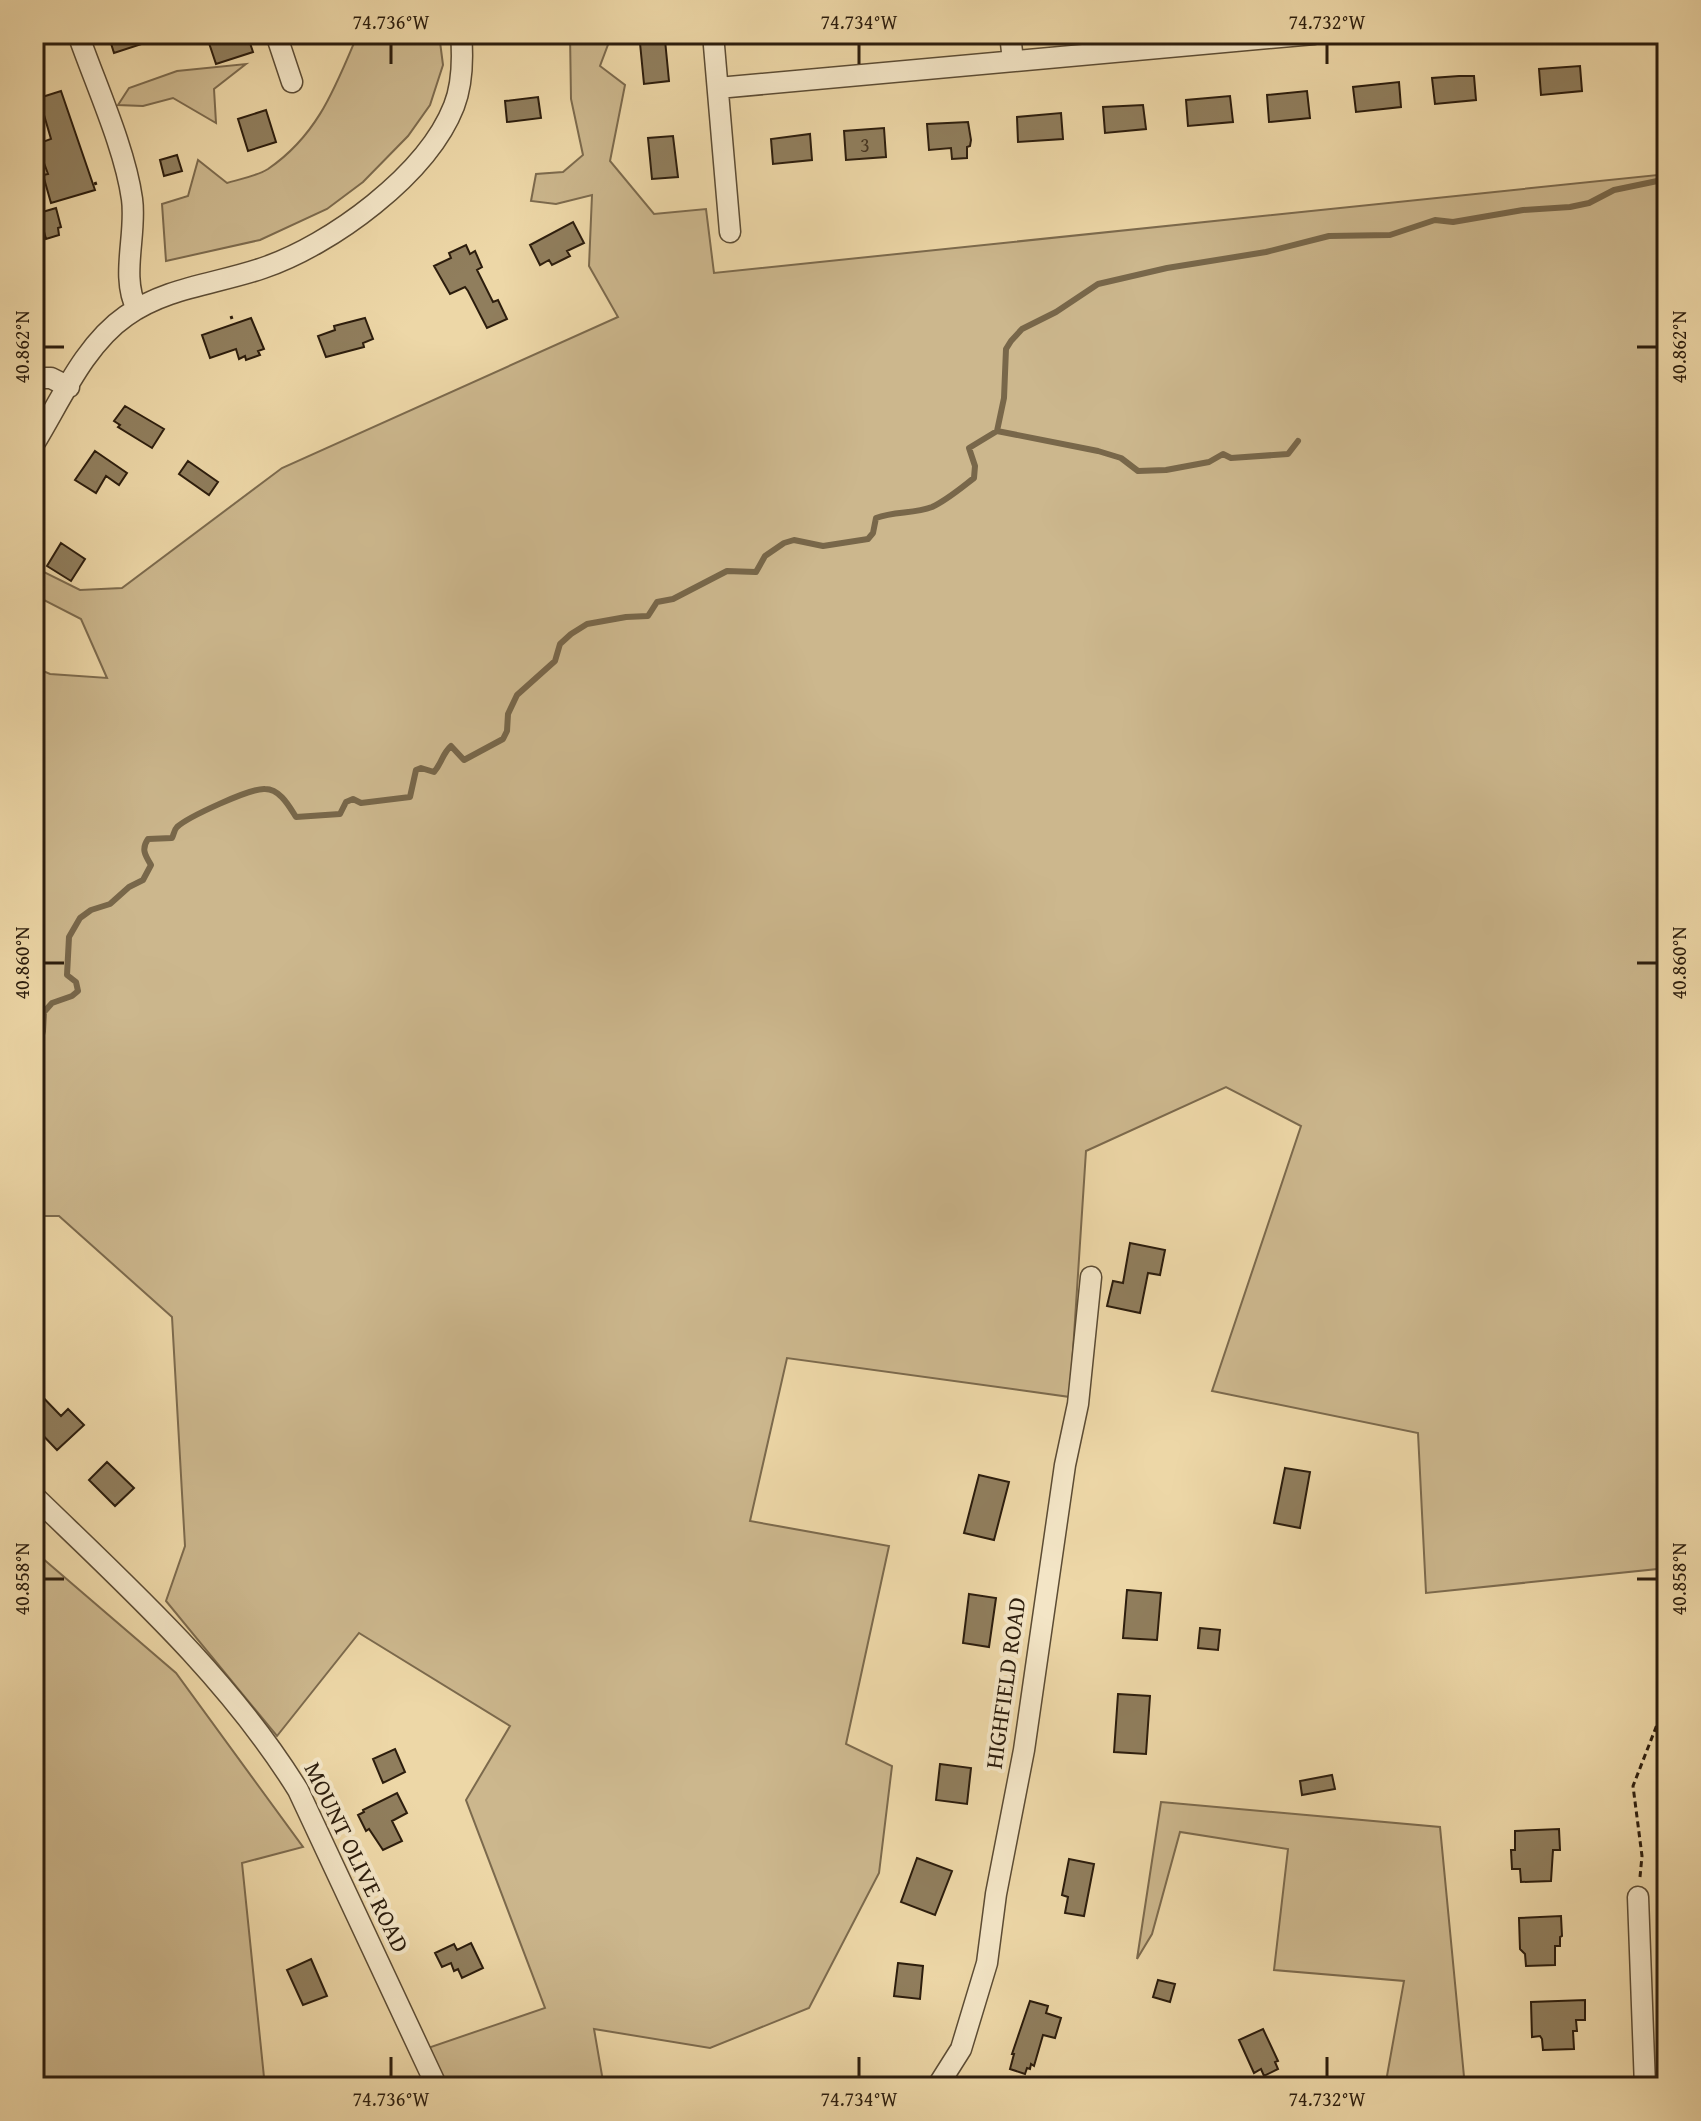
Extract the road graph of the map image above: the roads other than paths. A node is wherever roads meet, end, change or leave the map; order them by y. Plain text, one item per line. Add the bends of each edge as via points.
1 (78, 34) edge
2 (276, 34) edge
3 (461, 34) edge
4 (713, 34) edge
5 (1010, 34) edge
6 (1314, 34) edge
7 (1013, 61) junction
8 (292, 82) dead end
9 (718, 88) junction
10 (730, 232) dead end
11 (137, 309) junction
12 (34, 378) edge
13 (69, 387) junction
14 (34, 444) edge
15 (1091, 1277) dead end
16 (34, 1496) edge
17 (1638, 1897) road end
18 (437, 2087) edge
19 (937, 2087) edge
20 (1645, 2087) edge

1 - 11 street via 127,178 133,220 130,285
2 - 8 street
3 - 11 street via 462,75 450,115 416,163 374,203 332,235 284,260
4 - 9 street
5 - 7 street
6 - 7 street
7 - 9 street
9 - 10 street
11 - 13 street via 102,337
12 - 13 street via 51,378
13 - 14 street
15 - 19 street, HIGHFIELD ROAD via 1078,1404 987,1963 961,2049
16 - 18 street, MOUNT OLIVE ROAD via 188,1648 273,1750 298,1790
17 - 20 street

